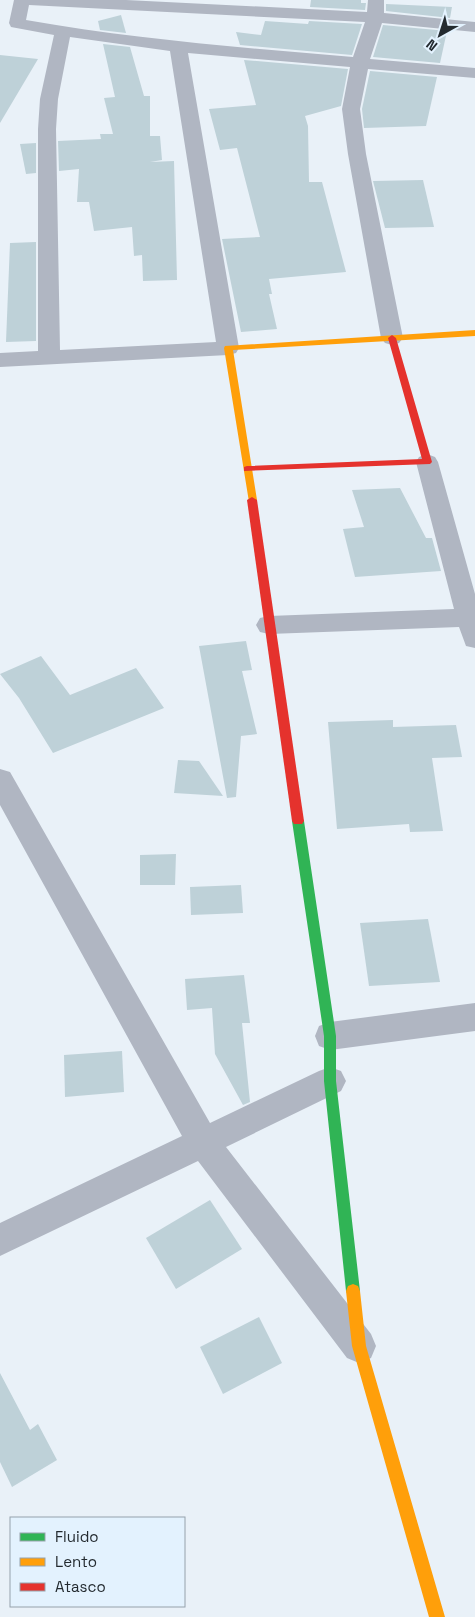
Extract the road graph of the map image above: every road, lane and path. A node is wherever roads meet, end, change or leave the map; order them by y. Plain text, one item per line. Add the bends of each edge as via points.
1 (23, 0) edge
2 (376, 0) edge
3 (0, 17) edge
4 (375, 17) junction
5 (17, 24) junction
6 (475, 26) edge
7 (63, 32) junction
8 (178, 47) junction
9 (360, 62) junction
10 (475, 73) edge
11 (475, 333) edge
12 (392, 338) junction
13 (228, 348) junction
14 (49, 357) junction
15 (0, 360) edge
16 (427, 462) junction
17 (247, 469) junction
18 (269, 625) junction
19 (473, 625) edge
20 (0, 780) edge
21 (475, 1017) edge
22 (330, 1036) junction
23 (330, 1081) junction
24 (203, 1142) junction
25 (0, 1240) edge
26 (359, 1346) junction
27 (437, 1617) edge

1 - 4 street
1 - 5 street
2 - 4 street
3 - 5 street via 12,19
4 - 6 street
4 - 9 street
5 - 7 street
7 - 8 street
7 - 14 street via 49,99 47,129
8 - 9 street
8 - 13 street
9 - 10 street
9 - 12 street via 351,108
11 - 12 street
12 - 13 street
12 - 16 street
13 - 14 street
13 - 17 street
14 - 15 street
16 - 17 street
16 - 19 street
17 - 18 street
18 - 19 street
18 - 22 street
20 - 24 street
21 - 22 street
22 - 23 street
23 - 24 street
23 - 26 street
24 - 25 street
24 - 26 street
26 - 27 street

